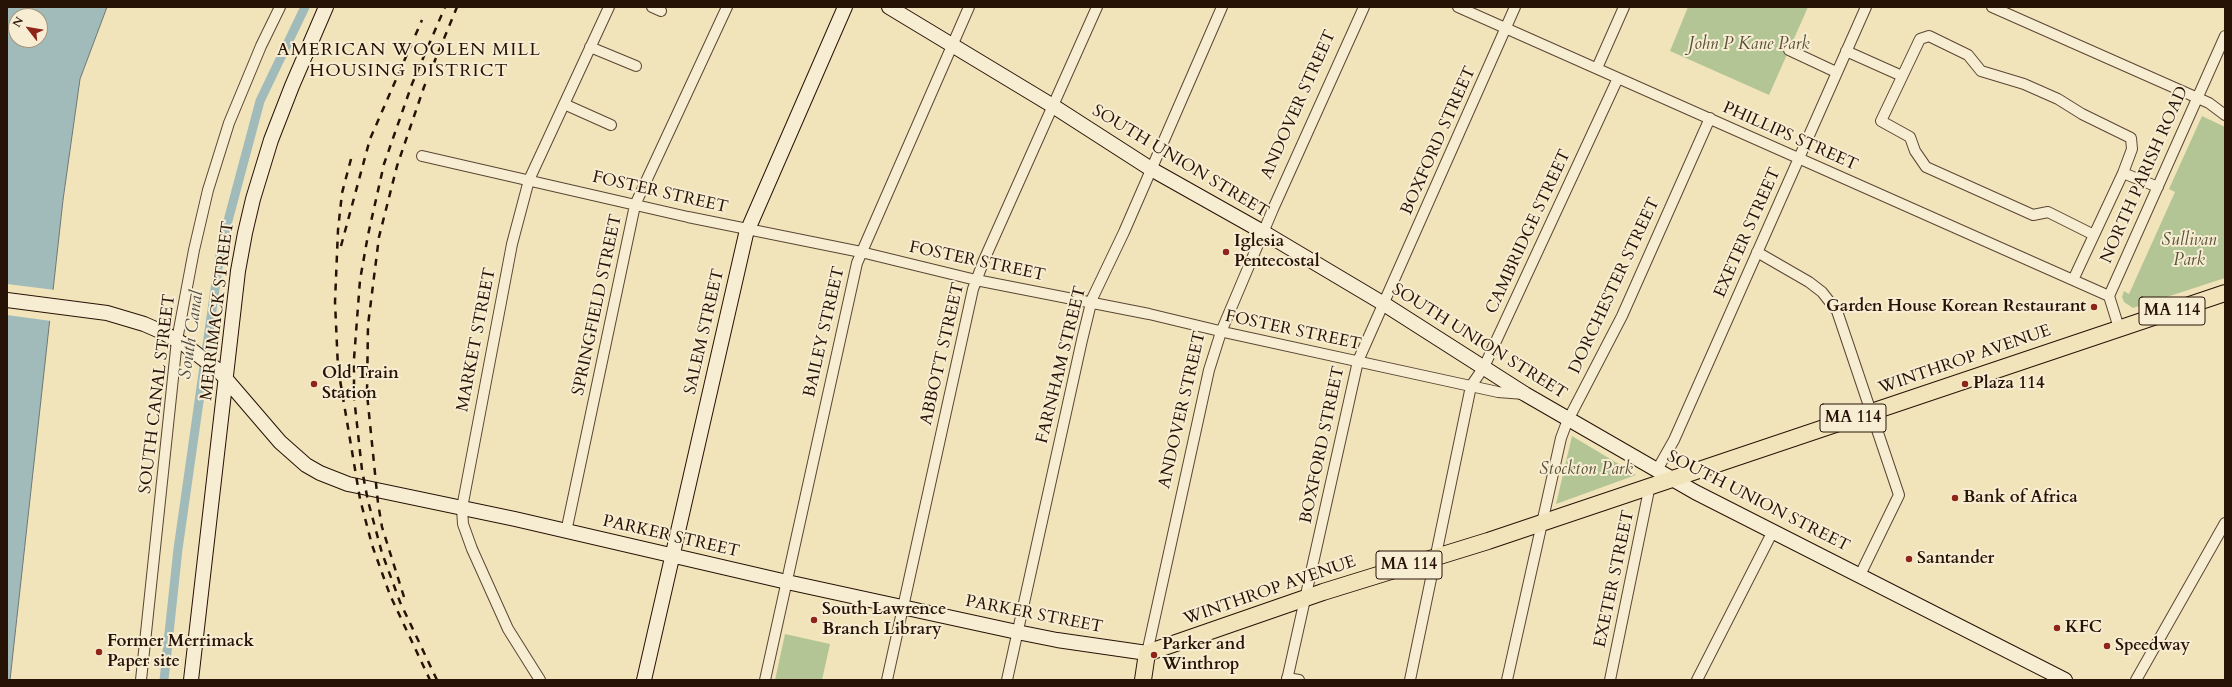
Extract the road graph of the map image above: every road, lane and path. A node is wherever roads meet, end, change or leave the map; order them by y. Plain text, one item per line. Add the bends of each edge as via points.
1 (280, 7) edge
2 (326, 7) edge
3 (608, 7) edge
4 (727, 7) edge
5 (845, 7) edge
6 (889, 7) edge
7 (969, 7) edge
8 (1097, 7) edge
9 (1222, 7) edge
10 (1364, 7) edge
11 (1458, 7) edge
12 (1515, 7) edge
13 (1624, 7) edge
14 (1866, 7) edge
15 (1992, 7) edge
16 (1506, 28) junction
17 (2225, 36) edge
18 (952, 44) junction
19 (590, 47) junction
20 (1789, 50) dead end
21 (1846, 51) junction
22 (636, 66) dead end
23 (1597, 68) junction
24 (1836, 72) junction
25 (1902, 76) junction
26 (1618, 78) junction
27 (2198, 98) junction
28 (564, 104) junction
29 (1053, 106) junction
30 (2225, 115) edge
31 (1710, 118) junction
32 (611, 125) dead end
33 (422, 156) dead end
34 (1799, 158) junction
35 (1151, 169) junction
36 (2123, 173) junction
37 (529, 180) junction
38 (2158, 187) junction
39 (636, 205) junction
40 (748, 229) junction
41 (1263, 232) junction
42 (2094, 235) junction
43 (861, 252) junction
44 (1757, 252) junction
45 (976, 280) junction
46 (2072, 280) junction
47 (2225, 293) edge
48 (2109, 296) junction
49 (7, 300) edge
50 (1091, 303) junction
51 (1384, 304) junction
52 (2120, 328) junction
53 (1221, 332) junction
54 (181, 343) junction
55 (1358, 361) junction
56 (1484, 367) junction
57 (223, 374) junction
58 (1472, 386) junction
59 (1525, 394) junction
60 (1871, 412) junction
61 (1569, 419) junction
62 (1657, 470) junction
63 (1671, 478) junction
64 (1650, 485) junction
65 (462, 508) junction
66 (1541, 522) junction
67 (2225, 523) edge
68 (1773, 531) junction
69 (566, 532) junction
70 (672, 556) junction
71 (1436, 556) junction
72 (1860, 575) junction
73 (787, 582) junction
74 (1306, 598) junction
75 (903, 607) junction
76 (1017, 632) junction
77 (1147, 653) junction
78 (1287, 679) edge
79 (141, 680) edge
80 (191, 680) edge
81 (540, 680) edge
82 (644, 680) edge
83 (765, 680) edge
84 (887, 680) edge
85 (1007, 680) edge
86 (1143, 680) edge
87 (1299, 680) edge
88 (1410, 680) edge
89 (1507, 680) edge
90 (1610, 680) edge
91 (1697, 680) edge
92 (2065, 680) edge
93 (2136, 680) edge

1 - 54 street, SOUTH CANAL STREET via 229,123 208,190
2 - 57 main road, MERRIMACK STREET via 271,140 253,199 238,271
3 - 19 street, MARKET STREET
4 - 39 street, SPRINGFIELD STREET
5 - 40 main road, SALEM STREET
6 - 18 main road, SOUTH UNION STREET
7 - 18 street, BAILEY STREET
8 - 29 street, ABBOTT STREET
9 - 35 street, FARNHAM STREET
10 - 41 street, ANDOVER STREET
11 - 16 street, PHILLIPS STREET
12 - 16 street, BOXFORD STREET
13 - 23 street
14 - 21 street, EXETER STREET
15 - 27 street
16 - 23 street, PHILLIPS STREET
16 - 51 street, BOXFORD STREET
17 - 27 street, NORTH PARISH ROAD
18 - 29 main road, SOUTH UNION STREET
18 - 43 street, BAILEY STREET
19 - 22 street
19 - 28 street, MARKET STREET
20 - 24 street
21 - 24 street, EXETER STREET
21 - 25 street
23 - 26 street, PHILLIPS STREET
24 - 34 street, EXETER STREET
25 - 36 street via 1920,39 1929,36 1968,55 1981,71 2007,81 2024,84 2058,99 2131,138 2132,149
25 - 42 street via 1881,121 1910,137 1915,151 1926,167 2033,214 2048,212
26 - 31 street, PHILLIPS STREET
26 - 56 street, CAMBRIDGE STREET
27 - 30 street
27 - 38 street, NORTH PARISH ROAD
28 - 32 street
28 - 37 street, MARKET STREET
29 - 35 main road, SOUTH UNION STREET
29 - 45 street, ABBOTT STREET
31 - 34 street, PHILLIPS STREET
31 - 61 street, DORCHESTER STREET via 1622,316
33 - 37 street, FOSTER STREET
34 - 44 street, EXETER STREET
34 - 46 street, PHILLIPS STREET
35 - 41 main road, SOUTH UNION STREET
35 - 50 street, FARNHAM STREET
36 - 38 street
36 - 42 street
37 - 39 street, FOSTER STREET
37 - 65 street, MARKET STREET via 512,244
38 - 48 street, NORTH PARISH ROAD
39 - 40 street, FOSTER STREET
39 - 69 street, SPRINGFIELD STREET
40 - 43 street, FOSTER STREET
40 - 70 main road, SALEM STREET
41 - 51 main road, SOUTH UNION STREET
41 - 53 street, ANDOVER STREET
42 - 46 street
43 - 45 street, FOSTER STREET
43 - 73 street, BAILEY STREET
44 - 60 street via 1809,282 1822,292 1837,311
44 - 62 street, EXETER STREET via 1674,440
45 - 50 street, FOSTER STREET
45 - 75 street, ABBOTT STREET
46 - 48 street, PHILLIPS STREET
47 - 52 main road, WINTHROP AVENUE / MA 114
48 - 52 street
49 - 54 main road, PARKER STREET via 107,313 144,324
50 - 53 street, FOSTER STREET
50 - 76 street, FARNHAM STREET
51 - 55 street, BOXFORD STREET
51 - 56 main road, SOUTH UNION STREET
52 - 60 main road, WINTHROP AVENUE / MA 114
53 - 55 street, FOSTER STREET
53 - 77 street, ANDOVER STREET via 1209,370
54 - 57 main road, PARKER STREET
54 - 79 street, SOUTH CANAL STREET
55 - 58 street, FOSTER STREET
55 - 74 street, BOXFORD STREET
56 - 58 street, CAMBRIDGE STREET
56 - 59 main road, SOUTH UNION STREET
57 - 65 main road, PARKER STREET / MA 114 via 280,442 306,465 320,473 348,484
57 - 80 main road, MERRIMACK STREET
58 - 59 street, FOSTER STREET via 1498,392
58 - 71 street, CAMBRIDGE STREET
59 - 61 main road, SOUTH UNION STREET
60 - 63 main road, WINTHROP AVENUE / MA 114
60 - 72 street via 1900,495
61 - 62 main road, SOUTH UNION STREET
61 - 66 street, DORCHESTER STREET via 1561,438
62 - 63 main road, SOUTH UNION STREET
63 - 64 main road, WINTHROP AVENUE / MA 114
63 - 68 main road, SOUTH UNION STREET via 1718,506
64 - 66 main road, WINTHROP AVENUE / MA 114
64 - 90 street, EXETER STREET
65 - 69 main road, PARKER STREET / MA 114
65 - 81 street, MARKET STREET via 463,524 472,549 508,629
66 - 71 main road, WINTHROP AVENUE / MA 114
66 - 89 street, DORCHESTER STREET
67 - 93 street
68 - 72 main road, SOUTH UNION STREET
68 - 91 street
69 - 70 main road, PARKER STREET / MA 114
70 - 73 main road, PARKER STREET / MA 114
70 - 82 main road, SALEM STREET
71 - 74 main road, WINTHROP AVENUE / MA 114
71 - 88 street, CAMBRIDGE STREET
72 - 92 main road, SOUTH UNION STREET
73 - 75 main road, PARKER STREET / MA 114
73 - 83 street, BAILEY STREET
74 - 77 main road, WINTHROP AVENUE / MA 114
74 - 78 street, BOXFORD STREET
75 - 76 main road, PARKER STREET / MA 114
75 - 84 street, ABBOTT STREET
76 - 77 main road, PARKER STREET / MA 114
76 - 85 street, FARNHAM STREET
77 - 86 main road, ANDOVER STREET
78 - 87 street

